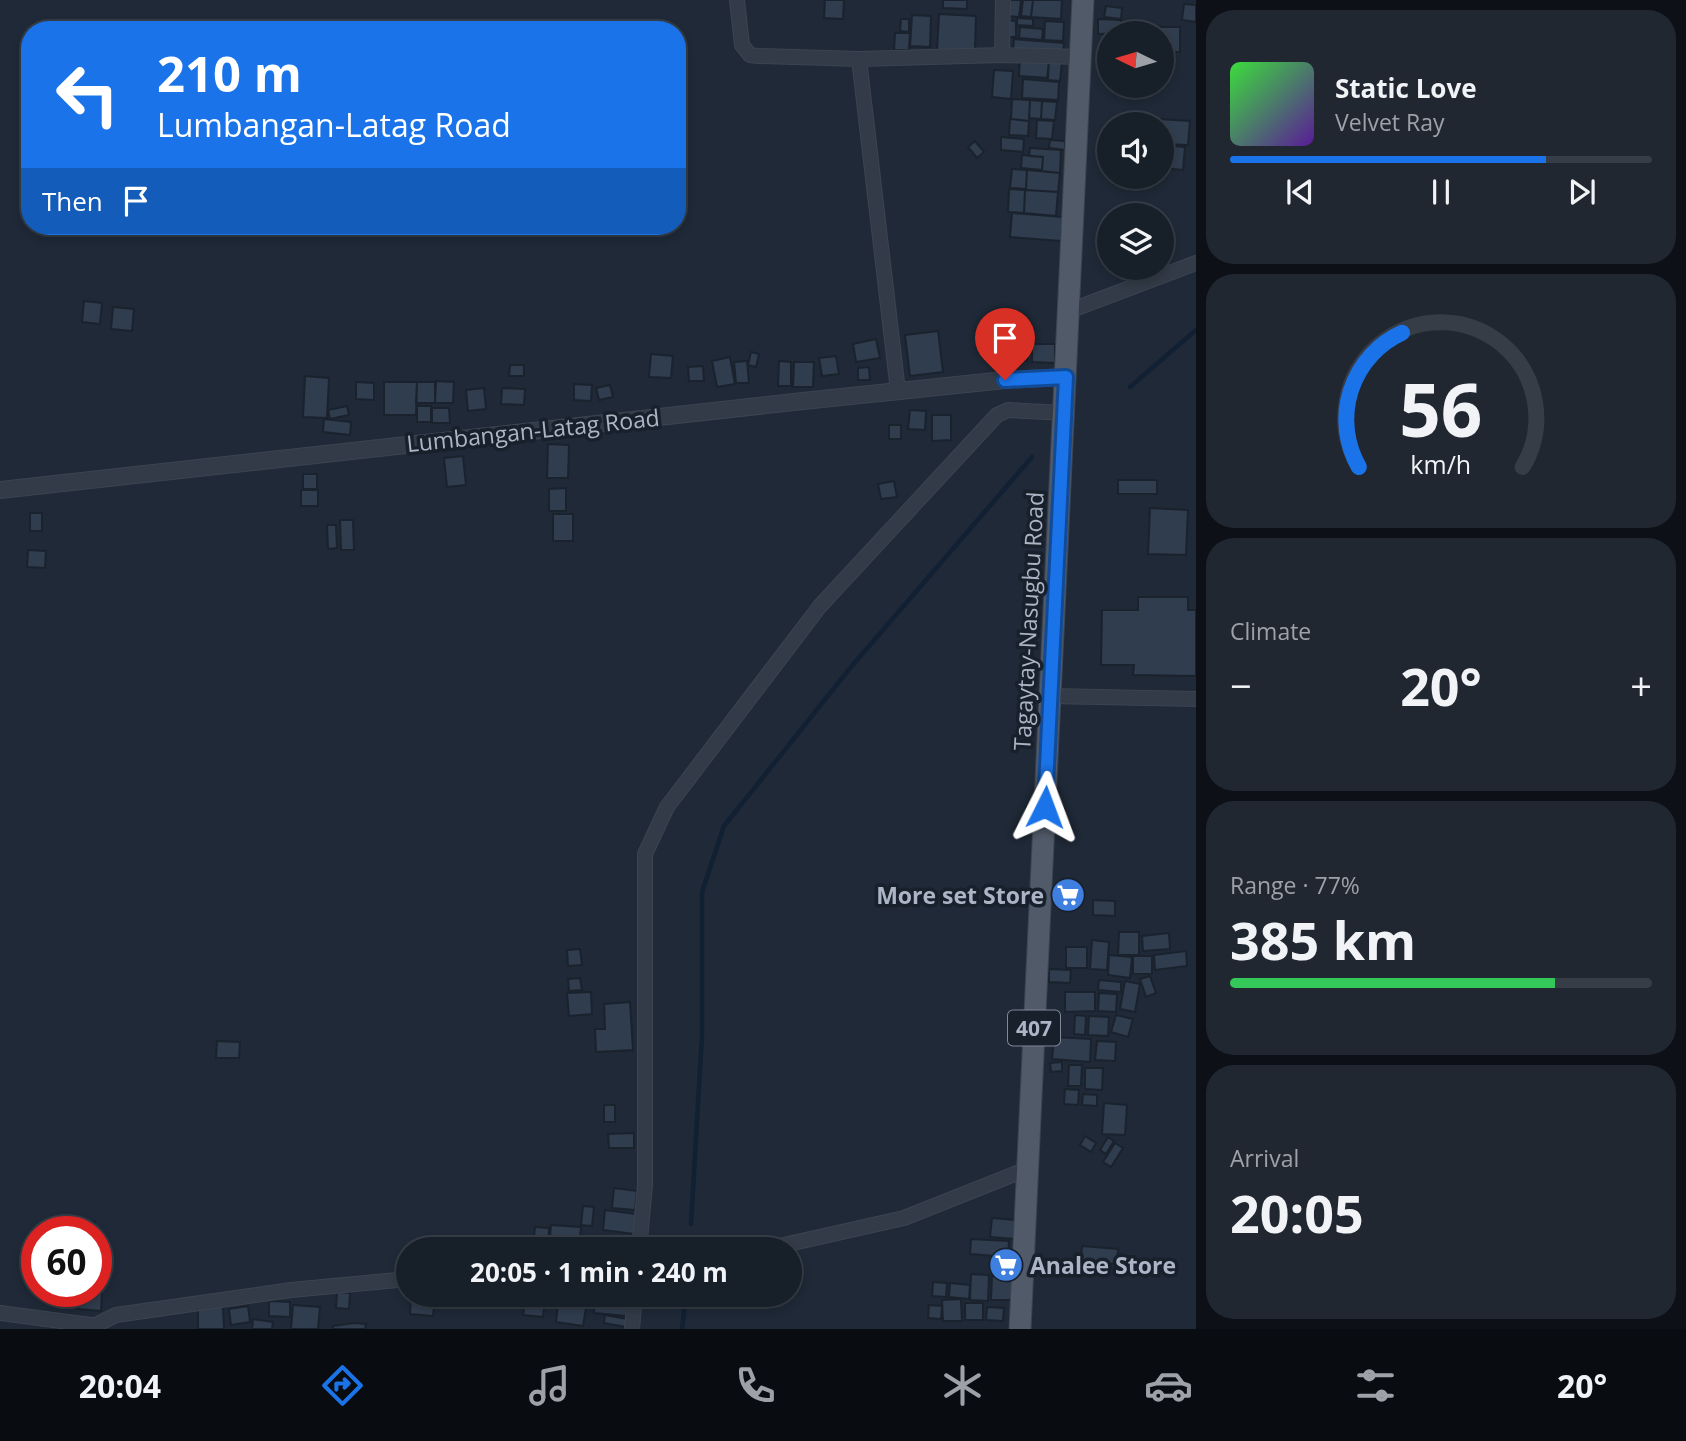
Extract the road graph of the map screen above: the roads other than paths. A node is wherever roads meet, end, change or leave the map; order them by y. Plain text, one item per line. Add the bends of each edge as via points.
1 (737, 0) edge
2 (1003, 0) edge
3 (1083, 0) edge
4 (1002, 55) junction
5 (1080, 57) junction
6 (859, 59) junction
7 (1196, 263) edge
8 (1069, 311) junction
9 (1066, 377) junction
10 (898, 391) junction
11 (1065, 413) junction
12 (0, 490) edge
13 (1050, 696) junction
14 (1196, 699) edge
15 (1027, 1169) junction
16 (640, 1237) edge
17 (802, 1241) edge
18 (396, 1280) edge
19 (634, 1307) edge
20 (2, 1312) edge
21 (95, 1327) edge
22 (632, 1329) edge
23 (1020, 1329) edge

1 - 6 street via 742,45 750,55
2 - 4 street
3 - 5 main road, Tagaytay-Nasugbu Road / 407
4 - 5 street
4 - 6 street
5 - 8 main road, Tagaytay-Nasugbu Road / 407
6 - 10 street
7 - 8 street
8 - 9 main road, Tagaytay-Nasugbu Road / 407
9 - 10 street, Lumbangan-Latag Road
9 - 11 main road, Tagaytay-Nasugbu Road / 407
10 - 12 street, Lumbangan-Latag Road
11 - 13 main road, Tagaytay-Nasugbu Road / 407
11 - 16 street via 1008,410 997,415 820,606 667,807 646,854 645,1185
13 - 14 street
13 - 15 main road, Tagaytay-Nasugbu Road / 407
15 - 17 street via 904,1218
15 - 23 main road, Tagaytay-Nasugbu Road / 407
18 - 21 street via 116,1315
19 - 22 street
20 - 21 street

